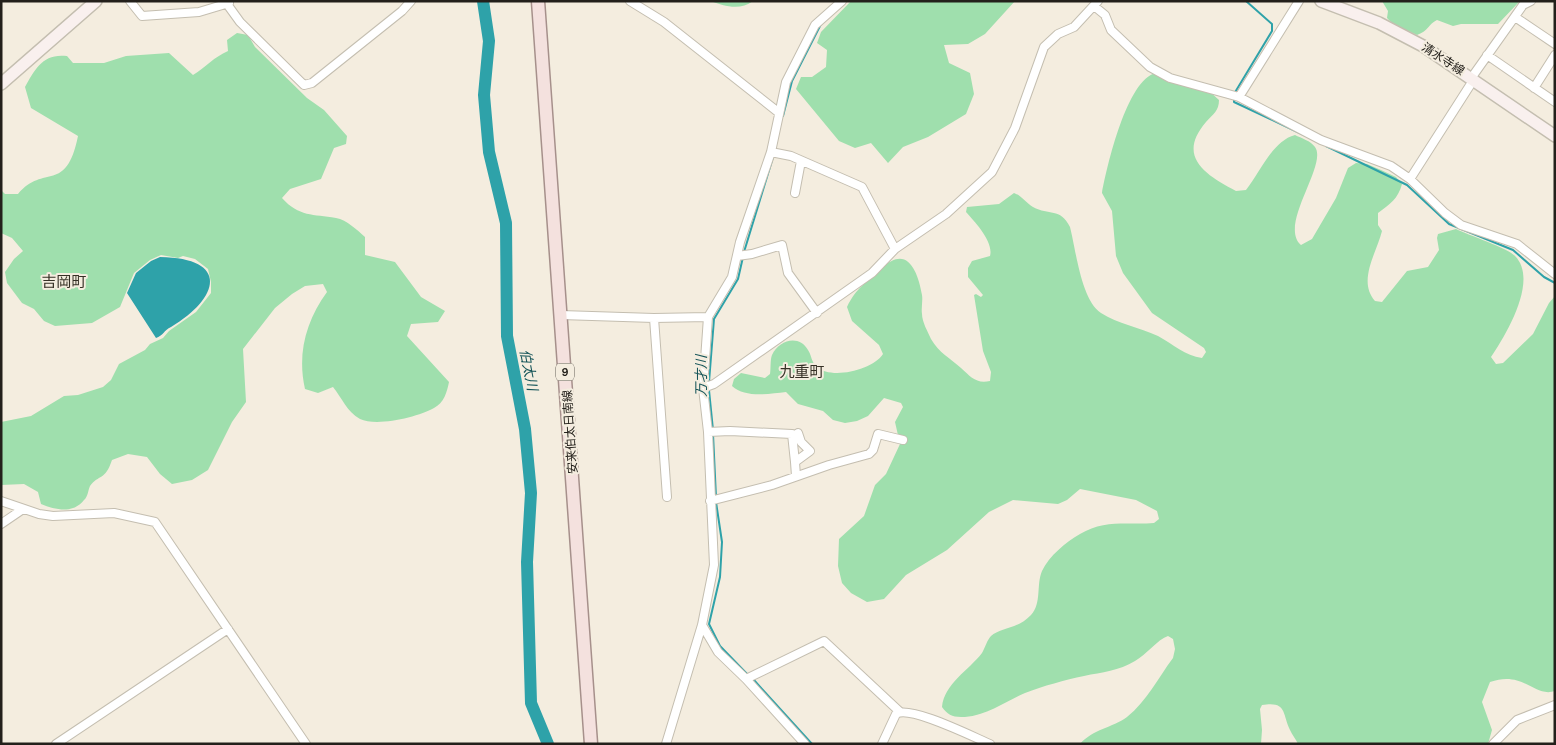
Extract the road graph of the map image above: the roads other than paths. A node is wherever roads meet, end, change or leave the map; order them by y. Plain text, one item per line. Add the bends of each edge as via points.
1 (96, 1) edge
2 (130, 1) edge
3 (411, 1) edge
4 (538, 1) edge
5 (630, 1) edge
6 (842, 1) edge
7 (1299, 1) edge
8 (1321, 1) edge
9 (1531, 1) edge
10 (228, 3) edge
11 (1096, 4) edge
12 (1515, 17) junction
13 (1555, 44) edge
14 (1487, 55) junction
15 (1555, 56) edge
16 (1473, 78) junction
17 (1, 84) edge
18 (1534, 88) junction
19 (1239, 97) junction
20 (1555, 102) edge
21 (778, 112) junction
22 (1555, 136) edge
23 (771, 152) junction
24 (801, 161) junction
25 (1410, 179) junction
26 (795, 193) dead end
27 (895, 249) junction
28 (741, 255) junction
29 (1555, 274) edge
30 (817, 313) junction
31 (561, 315) junction
32 (708, 317) junction
33 (654, 318) junction
34 (707, 388) junction
35 (712, 432) junction
36 (798, 433) dead end
37 (903, 440) dead end
38 (794, 462) junction
39 (796, 476) junction
40 (667, 497) dead end
41 (714, 500) junction
42 (1, 501) edge
43 (23, 509) junction
44 (1, 524) edge
45 (702, 625) junction
46 (228, 630) junction
47 (748, 677) junction
48 (1555, 705) edge
49 (900, 712) junction
50 (56, 744) edge
51 (306, 744) edge
52 (591, 744) edge
53 (666, 744) edge
54 (805, 744) edge
55 (882, 744) edge
56 (990, 744) edge
57 (1493, 744) edge

1 - 17 main road
2 - 10 street via 142,16 199,12
3 - 10 street via 312,83 304,85 240,22
4 - 31 main road, 安来伯太日南線 / 9
5 - 21 street via 664,22
6 - 21 street via 815,25 786,82
7 - 19 street
8 - 16 main road, 清水寺線 via 1402,34
9 - 12 street via 1523,5
11 - 19 street via 1111,30 1150,67 1170,78
11 - 27 street via 1074,27 1058,34 1044,47 1015,128 992,172 946,214
12 - 13 street
12 - 14 street
14 - 16 street
14 - 18 street
15 - 18 street
16 - 22 main road, 清水寺線
16 - 25 street
18 - 20 street
19 - 25 street via 1321,140 1391,166
21 - 23 street
23 - 24 street
23 - 28 street
24 - 26 street
24 - 27 street via 862,188
25 - 29 street via 1461,225 1517,244
27 - 30 street via 872,273
28 - 30 street via 782,245 788,273
28 - 32 street
30 - 34 street
31 - 33 street
31 - 52 main road, 安来伯太日南線 / 9
32 - 33 street
32 - 34 street
33 - 40 street
34 - 35 street
35 - 38 street via 792,434
35 - 41 street
36 - 38 street via 810,451
37 - 39 street via 878,434 869,454
38 - 39 street
39 - 41 street
41 - 45 street via 714,565
42 - 43 street
43 - 44 street
43 - 46 street via 53,516 114,513 155,522
45 - 47 street via 718,652
45 - 53 street
46 - 50 street
46 - 51 street
47 - 49 street via 824,641
47 - 54 street
48 - 57 street via 1517,720
49 - 55 street via 896,714
49 - 56 street via 928,718

